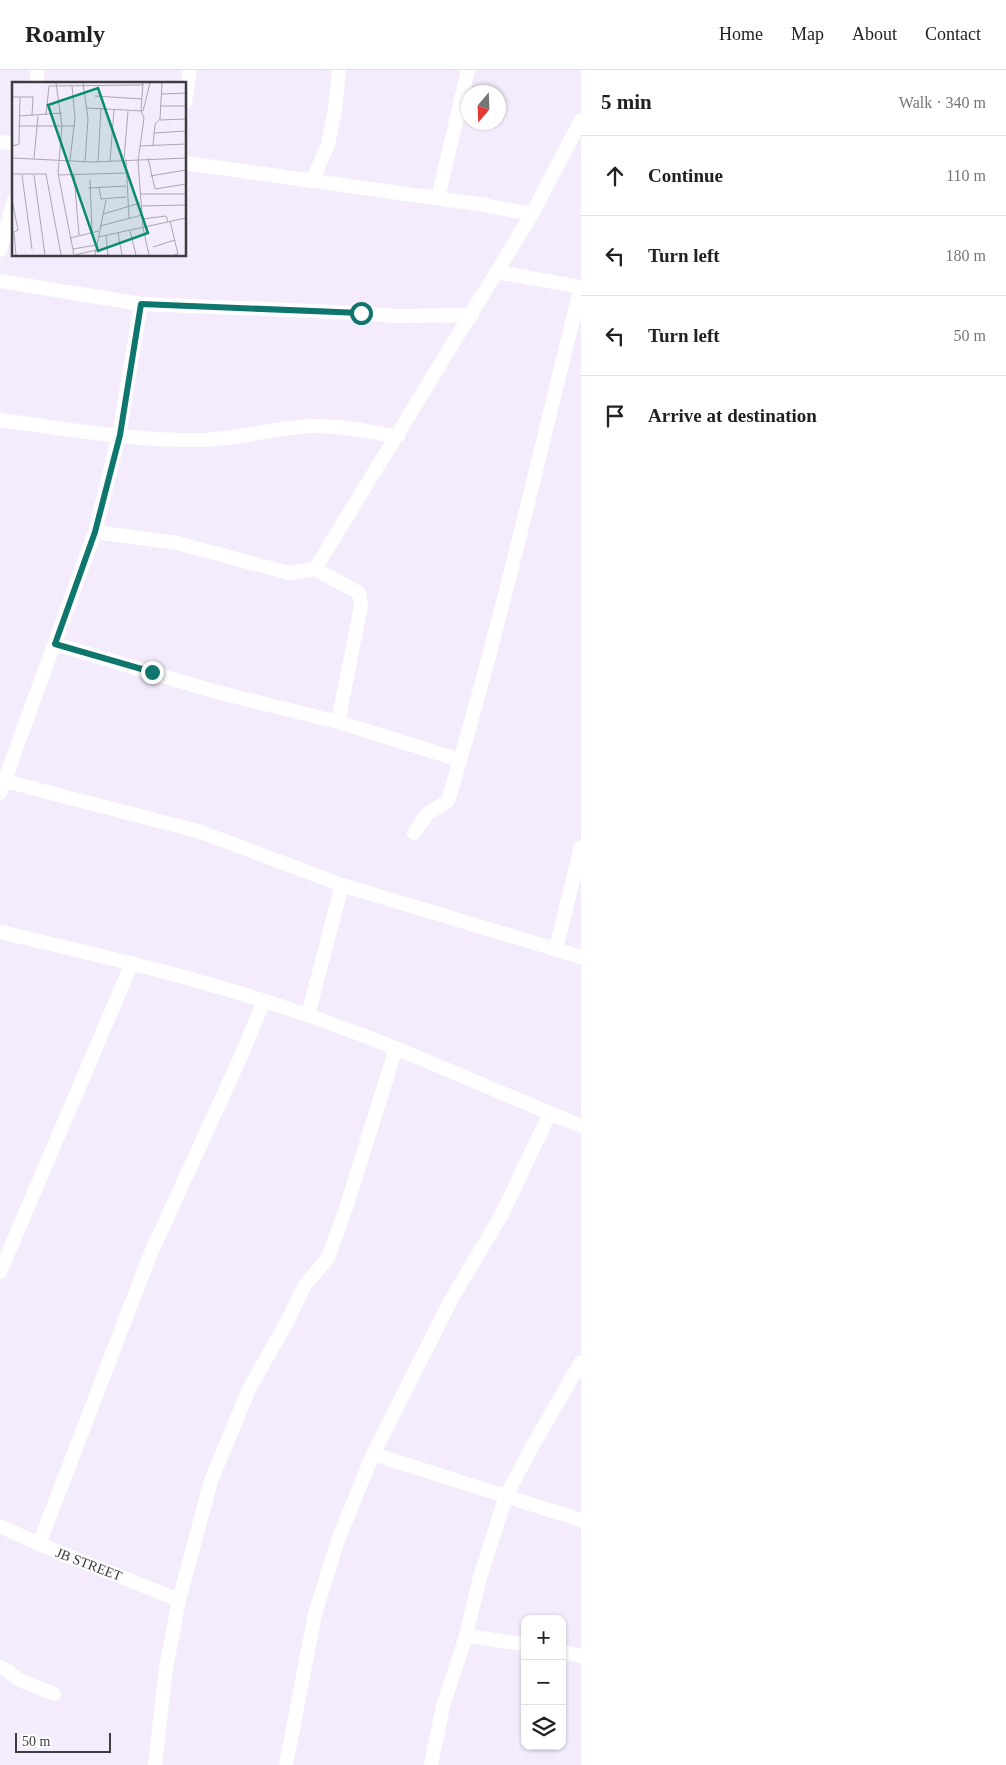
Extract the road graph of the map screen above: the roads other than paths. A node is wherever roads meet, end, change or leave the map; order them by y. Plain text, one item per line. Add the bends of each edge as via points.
1 (190, 70) edge
2 (338, 70) edge
3 (468, 70) edge
4 (186, 96) edge
5 (579, 128) edge
6 (186, 163) edge
7 (312, 181) junction
8 (438, 198) junction
9 (12, 207) edge
10 (532, 214) junction
11 (1, 243) edge
12 (497, 272) junction
13 (0, 281) edge
14 (581, 287) edge
15 (141, 304) junction
16 (472, 315) junction
17 (0, 420) edge
18 (120, 435) junction
19 (398, 436) junction
20 (95, 532) junction
21 (315, 569) junction
22 (55, 644) junction
23 (338, 722) junction
24 (460, 760) junction
25 (2, 787) edge
26 (414, 833) dead end
27 (581, 847) edge
28 (342, 884) junction
29 (0, 932) edge
30 (556, 949) junction
31 (581, 957) edge
32 (132, 963) junction
33 (264, 1001) junction
34 (308, 1015) junction
35 (396, 1048) junction
36 (550, 1113) junction
37 (581, 1126) edge
38 (0, 1272) edge
39 (581, 1362) edge
40 (373, 1454) junction
41 (506, 1496) junction
42 (581, 1520) edge
43 (0, 1526) edge
44 (39, 1544) junction
45 (179, 1600) junction
46 (466, 1636) junction
47 (521, 1643) edge
48 (566, 1653) edge
49 (581, 1656) edge
50 (0, 1667) edge
51 (54, 1694) dead end
52 (155, 1765) edge
53 (286, 1765) edge
54 (431, 1765) edge

1 - 4 street
2 - 7 street via 328,145
3 - 8 street
5 - 10 street
6 - 7 street
7 - 8 street
8 - 10 street
9 - 11 street
10 - 12 street
12 - 14 street
12 - 16 street
13 - 15 street
14 - 24 street via 500,614
15 - 16 street via 399,316
15 - 18 street
16 - 19 street
17 - 18 street
18 - 19 street via 199,440 312,426
18 - 20 street
19 - 21 street
20 - 21 street via 177,544 289,573
20 - 22 street
21 - 23 street via 359,593 361,606
22 - 23 street via 213,691
22 - 25 street
23 - 24 street
24 - 26 street via 448,801 428,813
25 - 28 street via 201,832
27 - 30 street
28 - 30 street
28 - 34 street
29 - 32 street
30 - 31 street
32 - 33 street
32 - 38 street
33 - 34 street
33 - 44 street via 150,1255
34 - 35 street
35 - 36 street
35 - 45 street via 328,1258 305,1285 249,1390 211,1480
36 - 37 street
36 - 40 street via 502,1214 452,1298
39 - 41 street
40 - 41 street
40 - 53 street via 338,1540 315,1614
41 - 42 street
41 - 46 street via 480,1577
43 - 44 street, JB STREET
44 - 45 street, JB STREET
45 - 52 street via 166,1668
46 - 47 street
46 - 54 street via 443,1706
48 - 49 street
50 - 51 street via 18,1679

